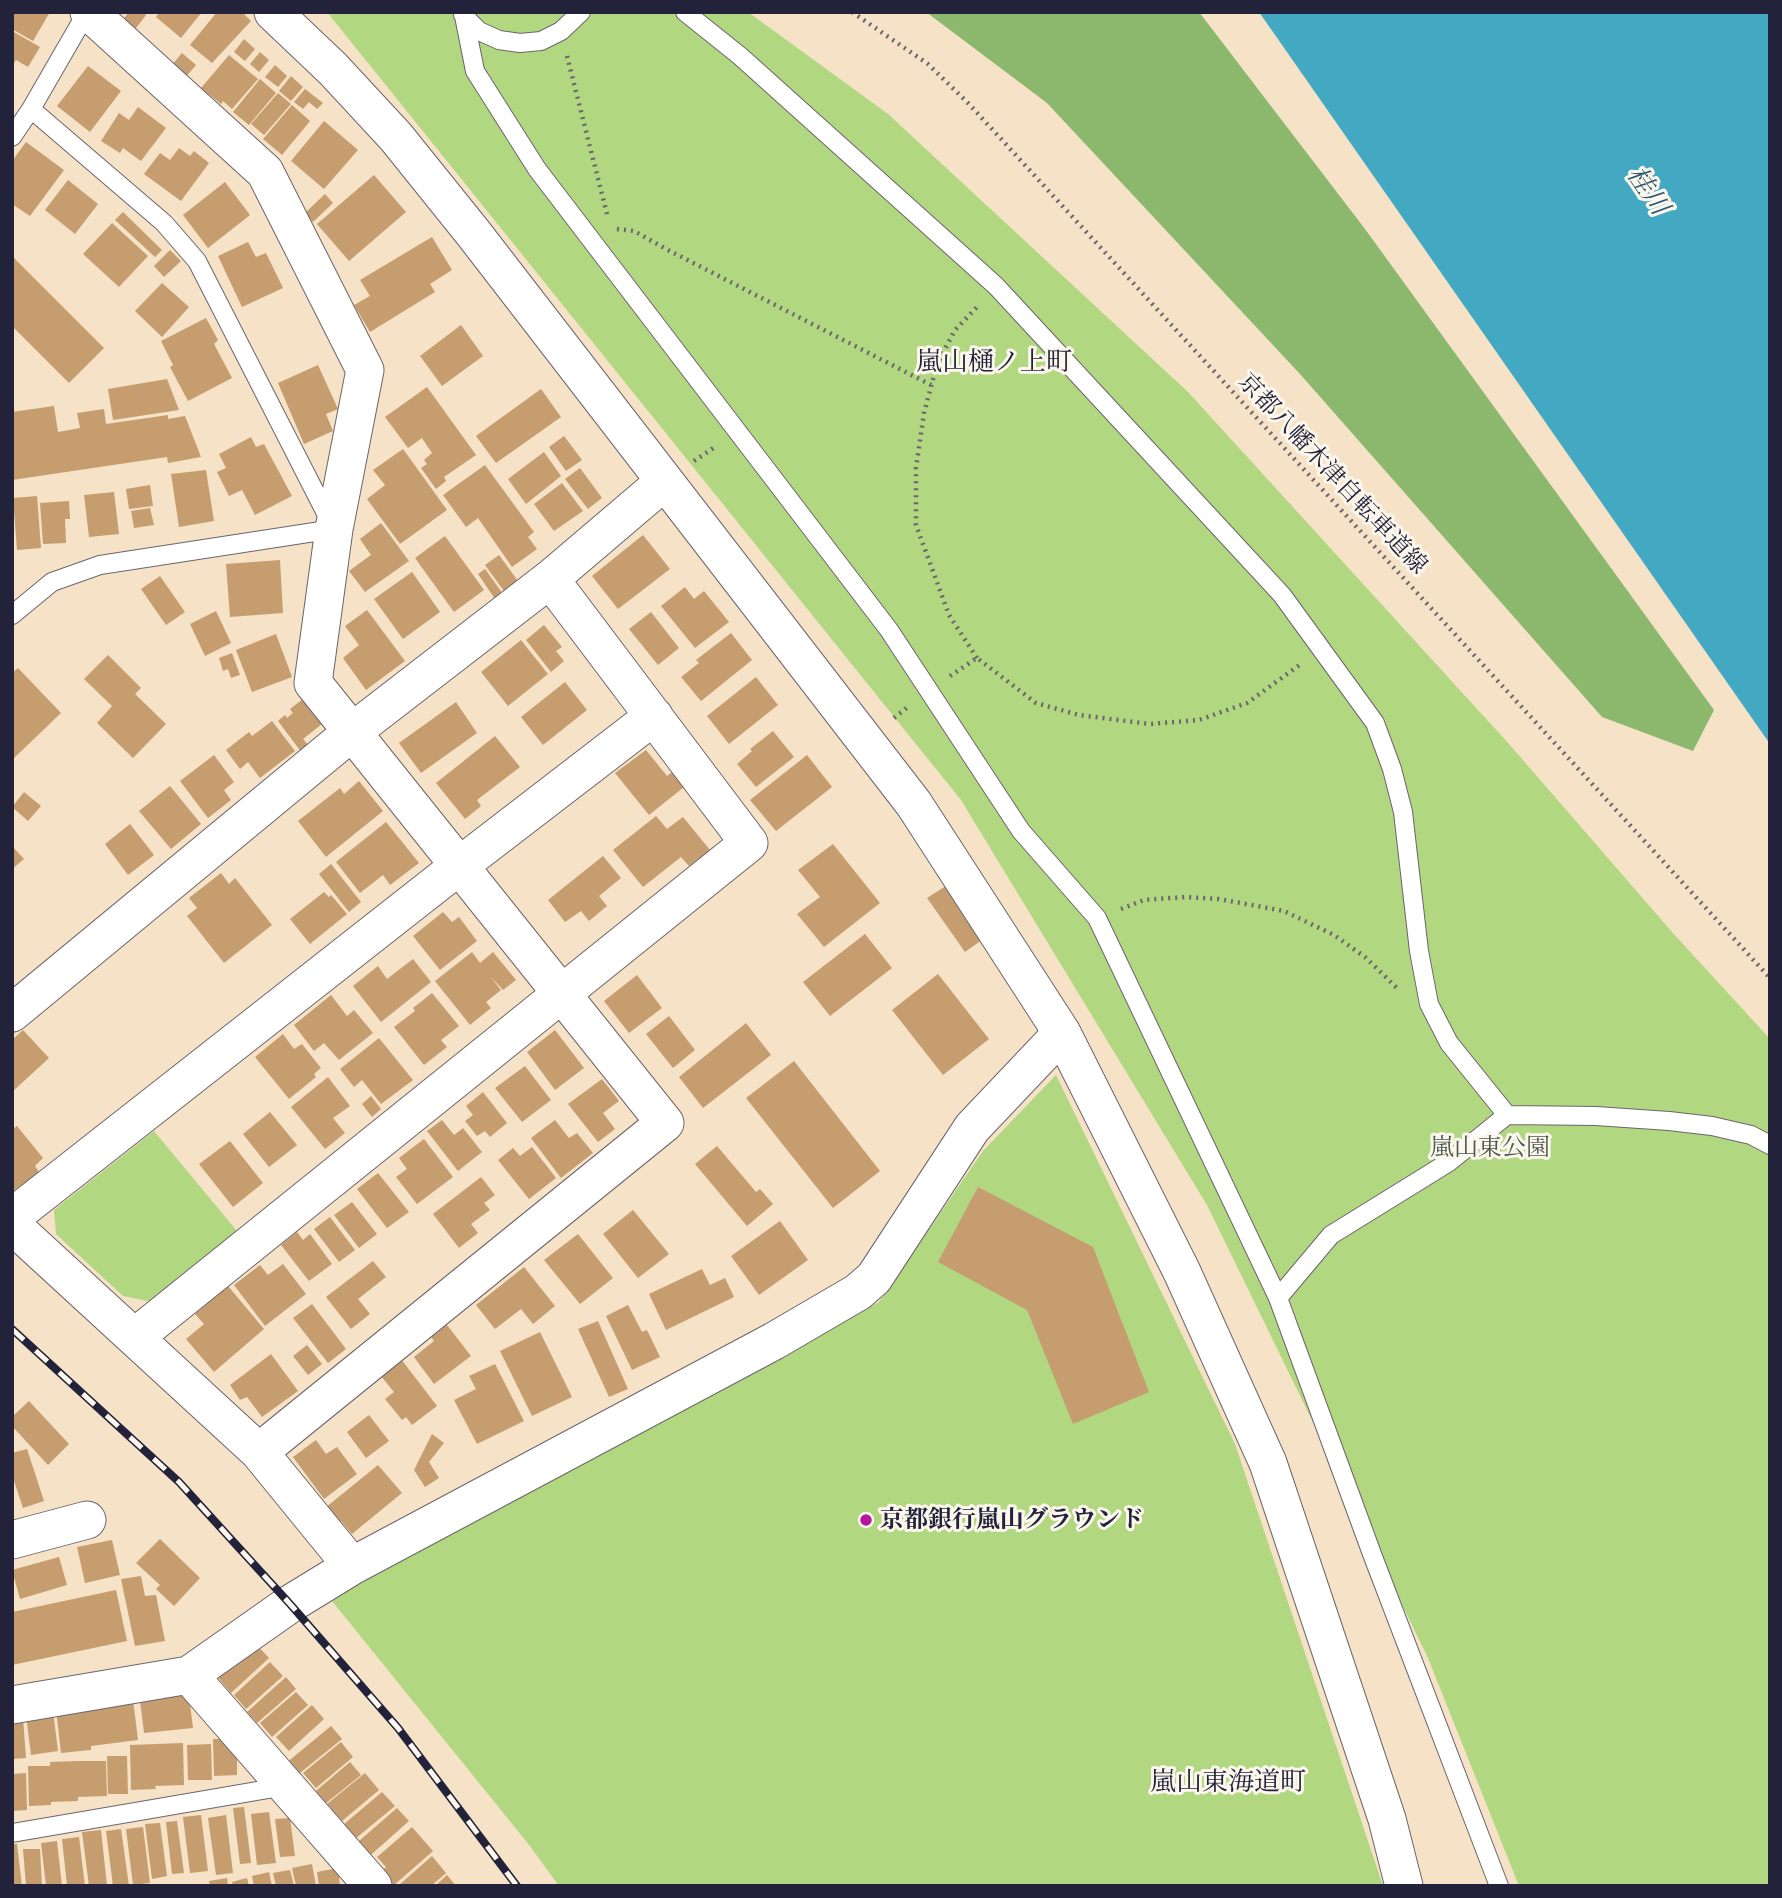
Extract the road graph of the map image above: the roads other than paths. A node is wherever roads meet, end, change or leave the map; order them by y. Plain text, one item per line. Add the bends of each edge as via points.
1 (88, 12) edge
2 (273, 12) edge
3 (581, 12) edge
4 (685, 12) edge
5 (462, 14) edge
6 (31, 109) junction
7 (12, 137) edge
8 (664, 482) junction
9 (334, 529) junction
10 (550, 579) junction
11 (12, 615) edge
12 (654, 716) junction
13 (352, 732) junction
14 (459, 866) junction
15 (561, 994) junction
16 (16, 1003) edge
17 (1062, 1033) junction
18 (1507, 1115) junction
19 (1770, 1145) edge
20 (12, 1217) edge
21 (12, 1225) edge
22 (1278, 1298) junction
23 (135, 1337) junction
24 (259, 1452) junction
25 (87, 1520) dead end
26 (12, 1540) edge
27 (352, 1566) junction
28 (189, 1675) junction
29 (12, 1705) edge
30 (286, 1786) junction
31 (12, 1833) edge
32 (373, 1886) edge
33 (1404, 1886) edge
34 (1499, 1886) edge

1 - 6 lane
1 - 9 street via 265,172 365,370
2 - 8 street via 396,137
3 - 5 lane via 561,31 541,41 520,43 479,31
4 - 18 lane via 996,286 1282,595 1375,723 1403,812 1429,1004 1449,1043
5 - 22 lane via 475,71 537,169 889,630 1021,831 1097,918
6 - 7 lane
6 - 9 lane via 164,223 197,261
8 - 10 street
8 - 17 street via 914,804
9 - 11 lane via 100,565 52,582
9 - 13 street via 313,683
10 - 12 street
10 - 13 street
12 - 14 street
12 - 15 street via 749,843
13 - 14 street
13 - 16 street
14 - 15 street
14 - 20 street
15 - 23 street
15 - 24 street via 665,1123
17 - 27 street via 972,1128 874,1278 858,1293
17 - 33 street via 1182,1272 1268,1463 1387,1819
18 - 19 lane via 1669,1121 1751,1135
18 - 22 lane via 1449,1162 1331,1235
21 - 23 street
22 - 34 lane
23 - 24 street
24 - 27 street
25 - 26 street
27 - 28 street
28 - 29 street
28 - 30 street
30 - 31 lane
30 - 32 street

